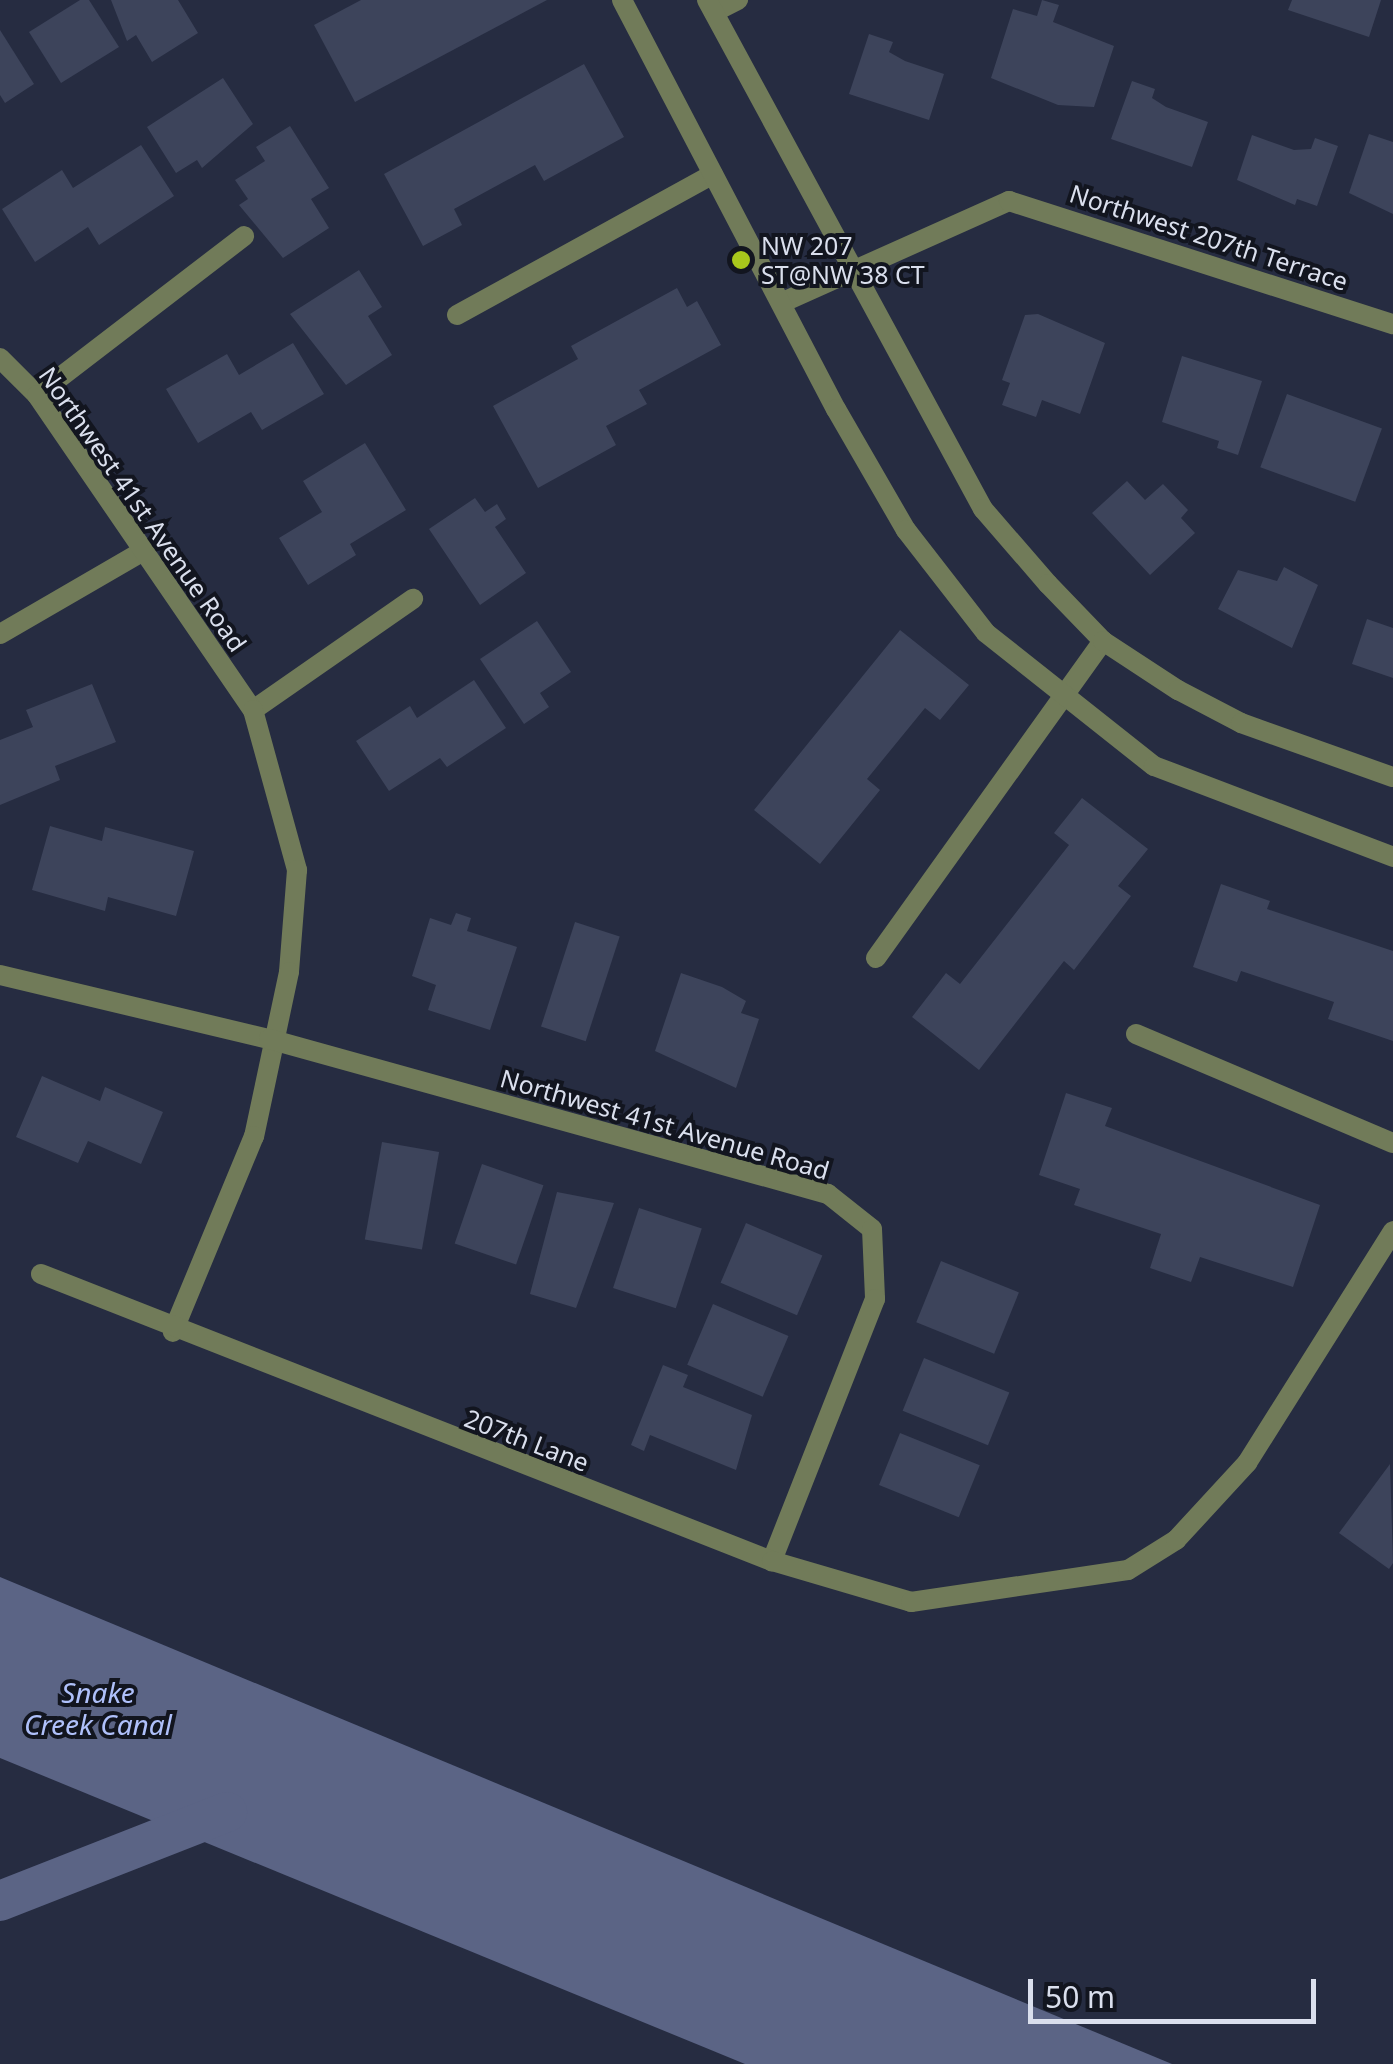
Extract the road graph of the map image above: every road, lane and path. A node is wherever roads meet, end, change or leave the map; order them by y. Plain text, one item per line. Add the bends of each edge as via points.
1 (622, 0) edge
2 (738, 0) edge
3 (710, 6) edge
4 (713, 174) junction
5 (244, 236) dead end
6 (854, 267) junction
7 (781, 303) junction
8 (457, 314) dead end
9 (1393, 324) edge
10 (0, 358) edge
11 (38, 395) junction
12 (145, 550) junction
13 (413, 600) dead end
14 (0, 634) edge
15 (1103, 641) junction
16 (1061, 699) junction
17 (253, 710) junction
18 (1393, 777) edge
19 (1393, 856) edge
20 (876, 958) dead end
21 (0, 974) edge
22 (1136, 1034) dead end
23 (269, 1039) junction
24 (1393, 1143) edge
25 (1393, 1231) edge
26 (41, 1274) dead end
27 (173, 1332) junction
28 (772, 1561) junction

1 - 4 street
2 - 3 street
3 - 6 street
4 - 7 street
4 - 8 street
5 - 11 street
6 - 7 street
6 - 9 street, Northwest 207th Terrace via 1009,202
6 - 15 street via 983,508
7 - 16 street via 906,530 986,633
10 - 11 street, Northwest 41st Avenue Road
11 - 12 street, Northwest 41st Avenue Road
12 - 14 street
12 - 17 street, Northwest 41st Avenue Road
13 - 17 street
15 - 16 street
15 - 18 street via 1241,723
16 - 19 street via 1154,766
16 - 20 street
17 - 23 street, Northwest 41st Avenue Road via 297,870 289,972
21 - 23 street, Northwest 41st Avenue Road
22 - 24 street
23 - 27 street, Northwest 41st Avenue Road via 254,1136
23 - 28 street, Northwest 41st Avenue Road via 828,1194 872,1228 875,1299
25 - 28 street, 207th Lane via 1247,1464 1176,1540 1128,1570 911,1602
26 - 27 street, 207th Lane
27 - 28 street, 207th Lane

